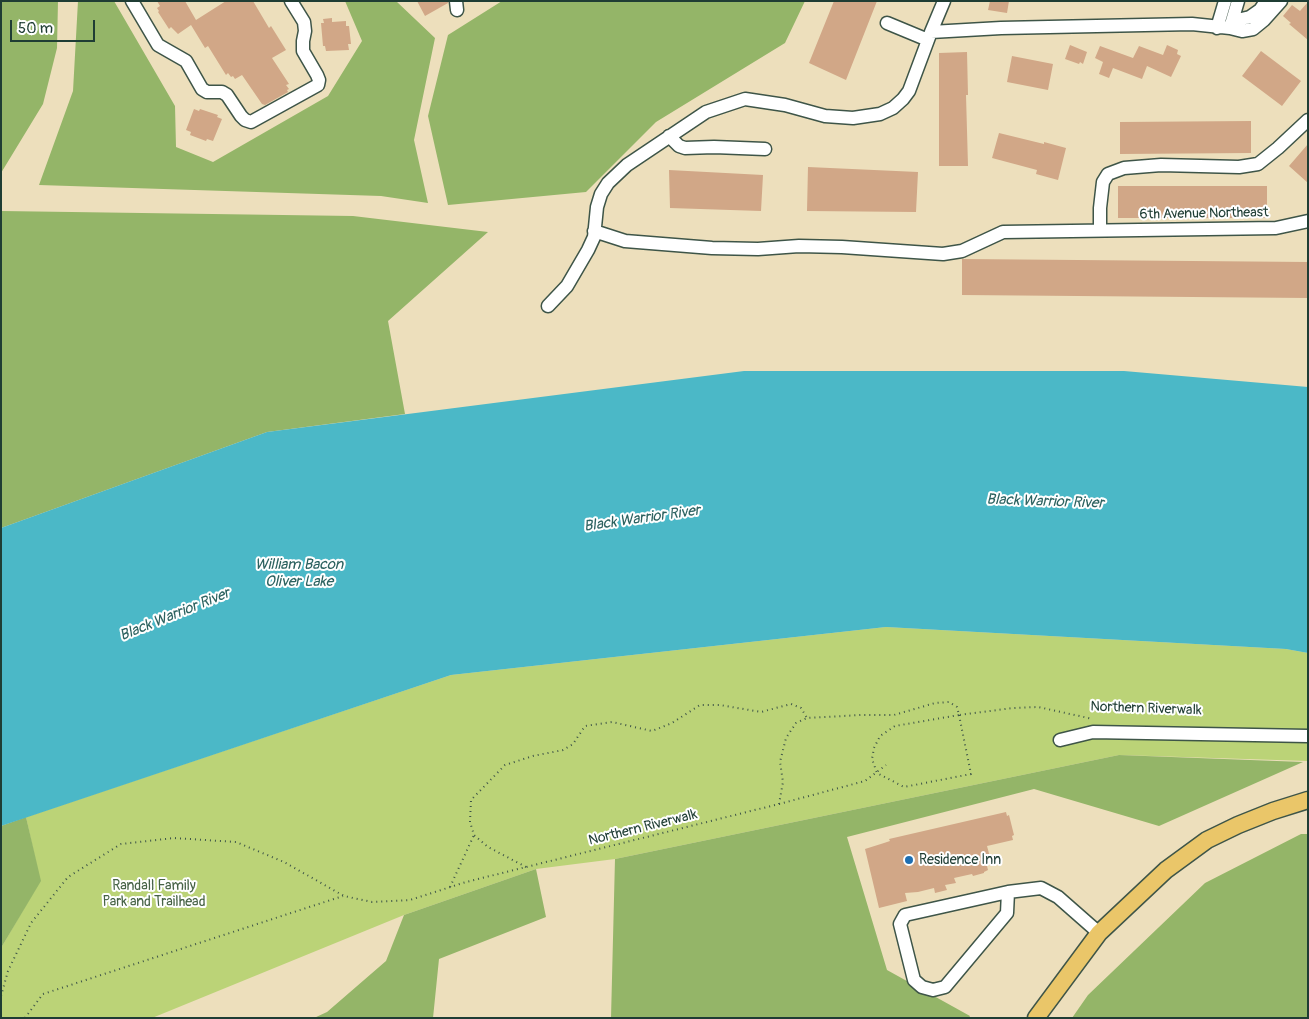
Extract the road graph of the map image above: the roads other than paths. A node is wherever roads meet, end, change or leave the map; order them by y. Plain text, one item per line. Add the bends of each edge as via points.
1 (132, 1) edge
2 (291, 1) edge
3 (944, 1) edge
4 (1226, 1) edge
5 (1238, 1) edge
6 (1245, 1) edge
7 (1280, 1) edge
8 (1263, 6) edge
9 (887, 24) dead end
10 (1216, 28) junction
11 (1230, 28) junction
12 (929, 36) junction
13 (1308, 120) edge
14 (672, 134) junction
15 (765, 149) dead end
16 (1308, 221) edge
17 (594, 230) junction
18 (1100, 230) junction
19 (548, 306) dead end
20 (1308, 736) edge
21 (1060, 740) dead end
22 (1308, 800) edge
23 (1008, 892) junction
24 (1099, 933) junction
25 (1036, 1018) edge

1 - 2 street via 158,45 186,61 202,89 227,95 241,116 251,122 318,85 318,75 303,51 304,22
3 - 12 street
4 - 10 street
5 - 11 street
6 - 8 street via 1253,9
7 - 11 street via 1253,29
8 - 11 street via 1250,17 1237,20
9 - 12 street
10 - 11 street
10 - 12 street via 1192,24 1001,28
12 - 14 street via 904,99 880,114 853,118 825,116 745,99 706,112
13 - 18 street via 1258,164 1161,165 1124,168 1108,174 1102,182
14 - 15 street via 678,146 684,148
14 - 17 street via 627,165 608,183 600,194
16 - 18 street, 6th Avenue Northeast via 1276,228
17 - 18 street, 6th Avenue Northeast via 625,241 712,248 842,247 943,254 962,251 1003,232
17 - 19 street via 588,250 567,286
20 - 21 street via 1093,732
22 - 24 main road via 1238,824 1207,840 1166,870
23 - 23 street via 904,915 900,924 914,980 933,990 945,987 1007,913
23 - 24 street via 1041,888 1058,897
24 - 25 main road

